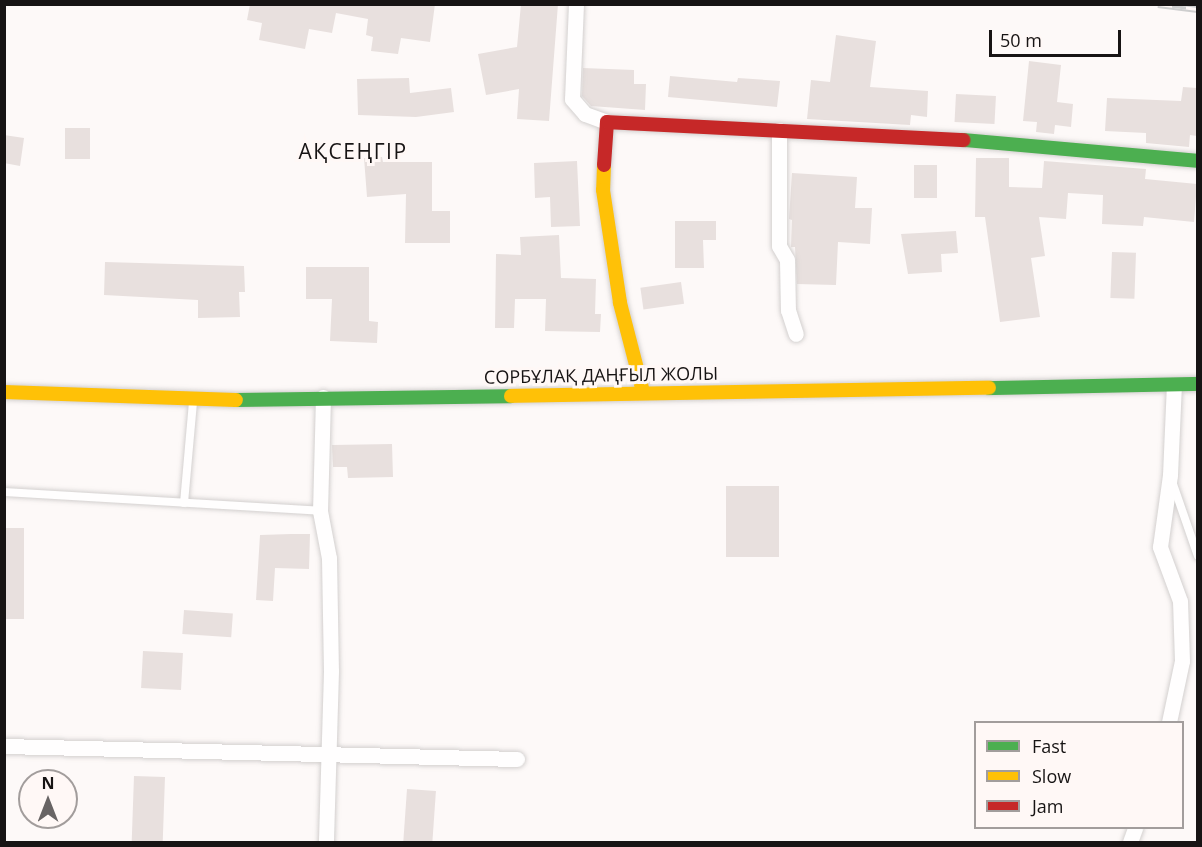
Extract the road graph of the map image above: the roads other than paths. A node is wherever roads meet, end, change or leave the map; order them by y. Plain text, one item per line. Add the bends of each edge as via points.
1 (576, 4) edge
2 (607, 122) junction
3 (779, 130) junction
4 (1197, 161) edge
5 (796, 333) dead end
6 (1197, 384) edge
7 (1174, 385) junction
8 (4, 392) edge
9 (643, 392) junction
10 (323, 397) junction
11 (193, 401) junction
12 (1170, 475) junction
13 (4, 492) edge
14 (184, 503) junction
15 (320, 511) junction
16 (1197, 556) edge
17 (1169, 721) edge
18 (4, 746) edge
19 (329, 752) junction
20 (517, 759) dead end
21 (326, 843) edge

1 - 2 street via 572,99 585,114
2 - 3 main road
2 - 9 main road via 603,190 620,303
3 - 4 main road via 1003,142
3 - 5 street via 779,246 787,260 788,310
6 - 7 main road, СОРБҰЛАҚ ДАҢҒЫЛ ЖОЛЫ
7 - 9 main road, СОРБҰЛАҚ ДАҢҒЫЛ ЖОЛЫ
7 - 12 street
8 - 11 main road, СОРБҰЛАҚ ДАҢҒЫЛ ЖОЛЫ
9 - 10 main road, СОРБҰЛАҚ ДАҢҒЫЛ ЖОЛЫ
10 - 11 main road, СОРБҰЛАҚ ДАҢҒЫЛ ЖОЛЫ
10 - 15 street
11 - 14 lane
12 - 16 lane
12 - 17 street via 1160,547 1179,601 1182,662
13 - 14 lane
14 - 15 lane
15 - 19 street via 329,558
18 - 19 street
19 - 20 street
19 - 21 street

